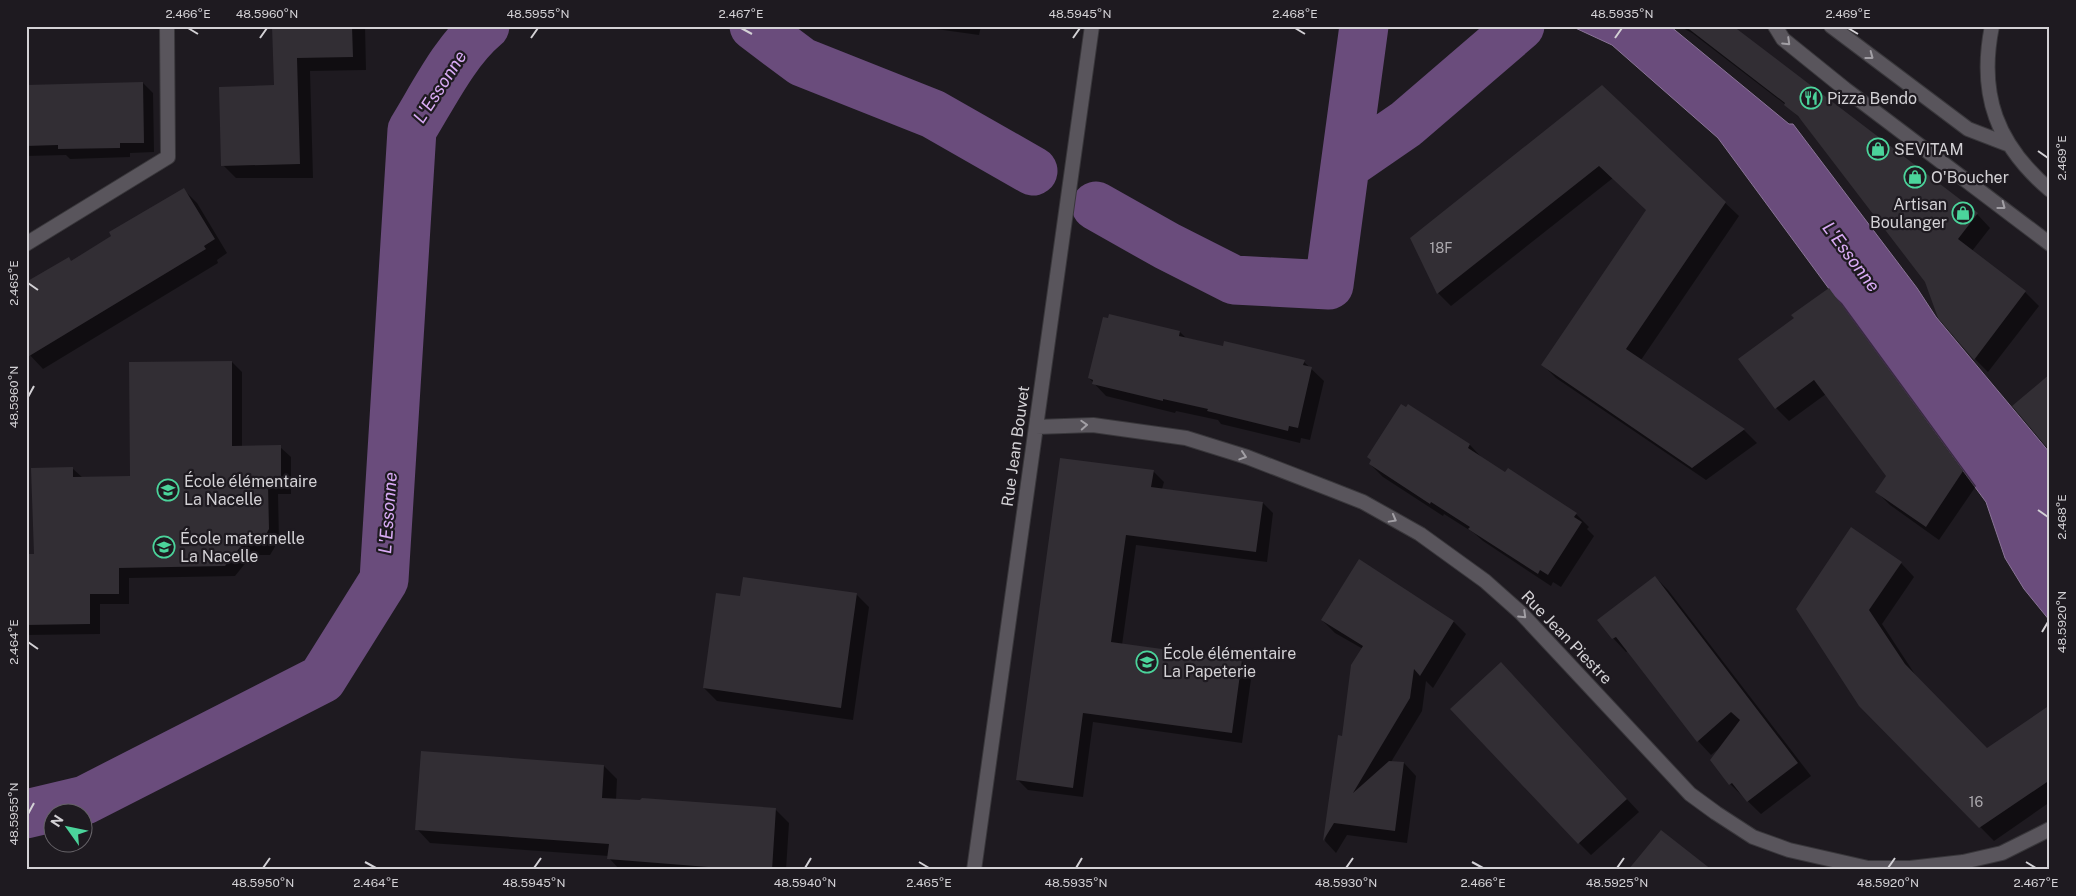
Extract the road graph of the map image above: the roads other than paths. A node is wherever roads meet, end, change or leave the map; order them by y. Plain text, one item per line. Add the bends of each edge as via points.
1 (167, 26) edge
2 (1092, 26) edge
3 (1775, 26) edge
4 (1831, 26) edge
5 (1992, 26) edge
6 (2007, 144) junction
7 (2050, 190) edge
8 (26, 244) edge
9 (2050, 244) edge
10 (1036, 427) junction
11 (2050, 828) edge
12 (1868, 869) edge
13 (974, 870) edge

1 - 8 street via 168,157
2 - 10 street, Rue Jean Bouvet
3 -> 9 street via 1783,38 1838,84
4 -> 6 street via 1962,126
5 - 6 street via 1987,51 1988,78 1997,123
6 - 7 street via 2022,165
10 -> 12 street, Rue Jean Piestre via 1093,425 1186,438 1248,457 1363,502 1420,534 1492,587 1566,660 1690,794 1716,813 1754,837 1789,850
10 - 13 street, Rue Jean Bouvet
11 - 12 street, Rue Jean Piestre via 2002,852 1963,862

